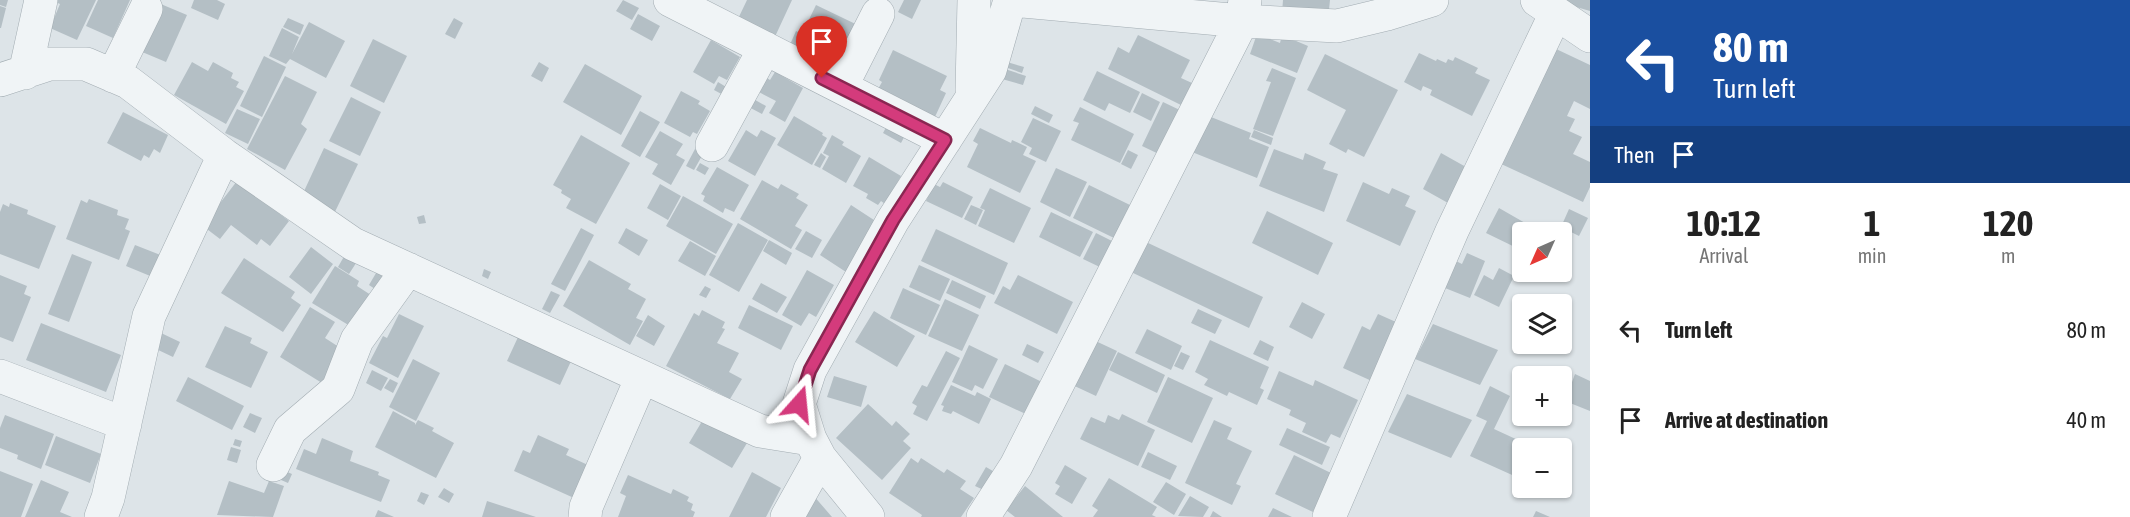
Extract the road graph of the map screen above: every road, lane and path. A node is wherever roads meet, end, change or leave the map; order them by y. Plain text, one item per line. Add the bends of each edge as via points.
1 (41, 0) edge
2 (669, 0) edge
3 (974, 0) edge
4 (1010, 0) edge
5 (1422, 2) edge
6 (1546, 7) edge
7 (146, 9) dead end
8 (1244, 11) edge
9 (878, 14) dead end
10 (1590, 36) edge
11 (765, 48) junction
12 (113, 76) junction
13 (7, 81) edge
14 (841, 87) junction
15 (971, 98) junction
16 (945, 140) junction
17 (712, 145) dead end
18 (224, 155) junction
19 (408, 268) junction
20 (0, 376) edge
21 (642, 377) junction
22 (125, 424) junction
23 (815, 448) junction
24 (273, 465) dead end
25 (101, 517) edge
26 (585, 517) edge
27 (787, 517) edge
28 (868, 517) edge
29 (982, 517) edge
30 (1329, 517) edge

1 - 13 street
2 - 11 street
3 - 15 street
4 - 8 street
4 - 15 street via 990,70
5 - 8 street via 1337,26
6 - 10 street
6 - 30 street
7 - 12 street
8 - 29 street via 1016,466
9 - 14 street
11 - 14 street
11 - 17 street
12 - 13 street via 86,64 50,64
12 - 18 street via 128,82
14 - 16 street
15 - 16 street
16 - 23 street via 893,220 810,370 799,404
18 - 19 street via 353,244
18 - 22 street via 149,316
19 - 21 street
19 - 24 street via 357,340 339,389 290,430
20 - 22 street
21 - 23 street via 760,430
21 - 26 street via 585,507
22 - 25 street
23 - 27 street
23 - 28 street

